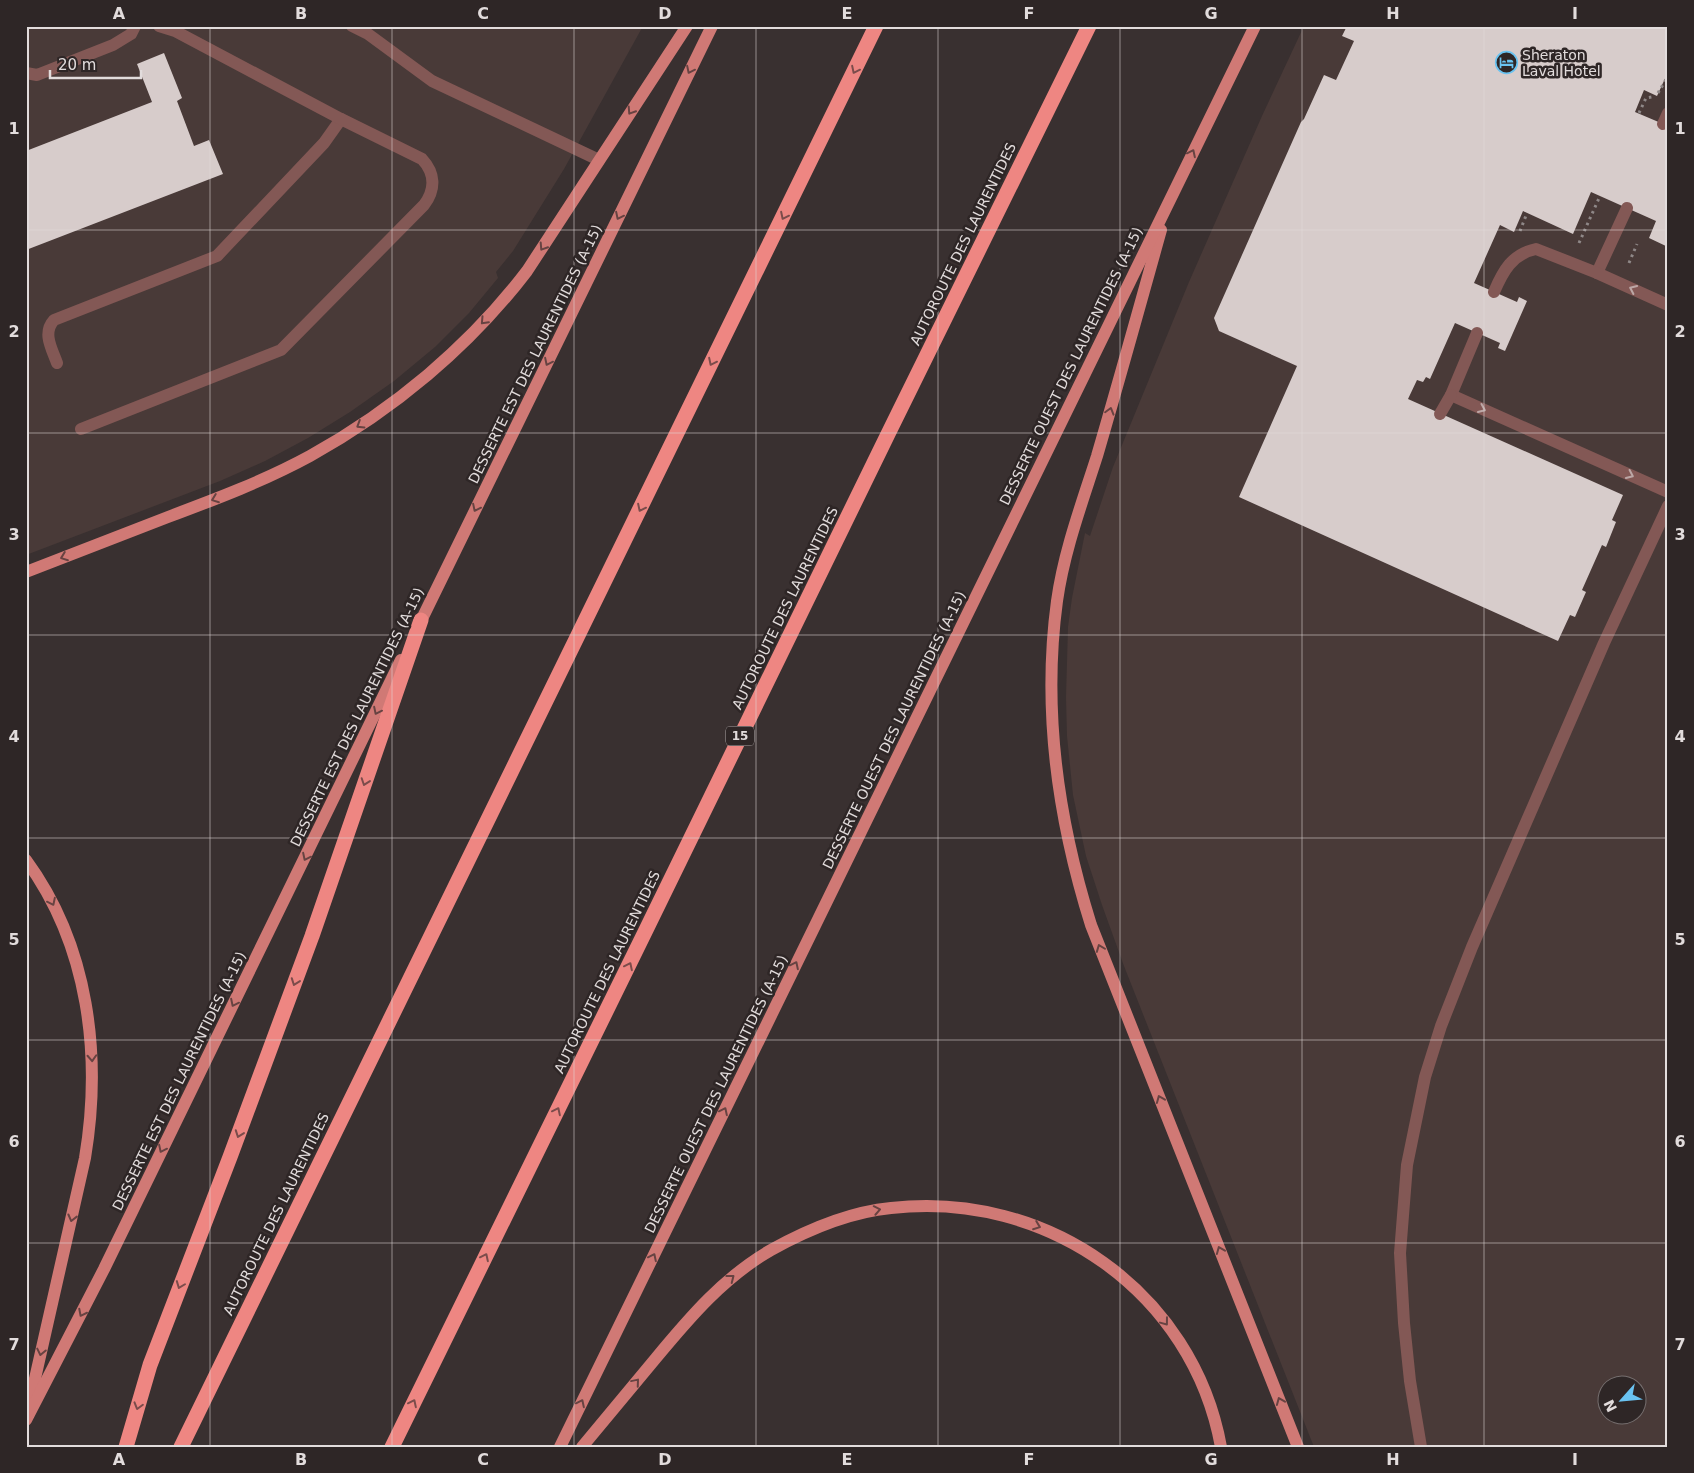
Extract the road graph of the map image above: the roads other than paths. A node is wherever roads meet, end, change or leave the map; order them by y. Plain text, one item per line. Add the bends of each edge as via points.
1 (135, 26) edge
2 (160, 26) edge
3 (352, 26) edge
4 (687, 26) edge
5 (712, 26) edge
6 (876, 26) edge
7 (1089, 26) edge
8 (1255, 26) edge
9 (26, 73) edge
10 (341, 119) junction
11 (599, 160) junction
12 (1171, 197) junction
13 (1627, 208) dead end
14 (1597, 273) junction
15 (1494, 292) dead end
16 (1668, 305) edge
17 (1477, 333) dead end
18 (57, 363) dead end
19 (1450, 395) junction
20 (1440, 414) dead end
21 (81, 429) dead end
22 (1668, 492) edge
23 (1668, 506) edge
24 (26, 572) edge
25 (421, 620) junction
26 (26, 860) edge
27 (26, 1418) edge
28 (126, 1447) edge
29 (181, 1447) edge
30 (392, 1447) edge
31 (560, 1447) edge
32 (582, 1447) edge
33 (1221, 1447) edge
34 (1298, 1447) edge
35 (1421, 1447) edge

1 - 9 lane via 131,34 113,45 37,74
2 - 10 lane
3 - 11 lane via 432,81
4 -> 11 main road
5 -> 25 main road, DESSERTE EST DES LAURENTIDES (A-15)
6 -> 29 highway, AUTOROUTE DES LAURENTIDES
30 -> 7 highway, AUTOROUTE DES LAURENTIDES / 15
12 -> 8 main road, DESSERTE OUEST DES LAURENTIDES (A-15)
10 - 18 lane via 324,143 217,256 54,320 47,333
10 - 21 lane via 422,159 432,178 432,192 424,205 281,350
11 -> 24 main road via 517,285 460,345 375,416 310,456 233,492
31 -> 12 main road, DESSERTE OUEST DES LAURENTIDES (A-15)
34 -> 12 main road via 1092,925 1067,838 1055,759 1051,677 1057,599 1080,507
13 - 14 lane
14 - 15 lane via 1536,249 1525,251 1507,266
16 -> 14 lane
17 - 19 lane
19 - 20 lane
19 -> 22 lane
23 - 35 lane via 1604,643 1472,948 1440,1026 1425,1077 1406,1166 1400,1254 1410,1381
25 -> 27 main road, DESSERTE EST DES LAURENTIDES (A-15) via 104,1269
25 -> 28 highway via 312,936 153,1356
26 -> 27 main road via 49,896 72,948 90,1027 93,1080 84,1166
32 -> 33 main road via 695,1311 745,1267 798,1236 828,1224 890,1208 926,1206 956,1207 1022,1220 1084,1248 1114,1269 1141,1293 1186,1352 1213,1414

